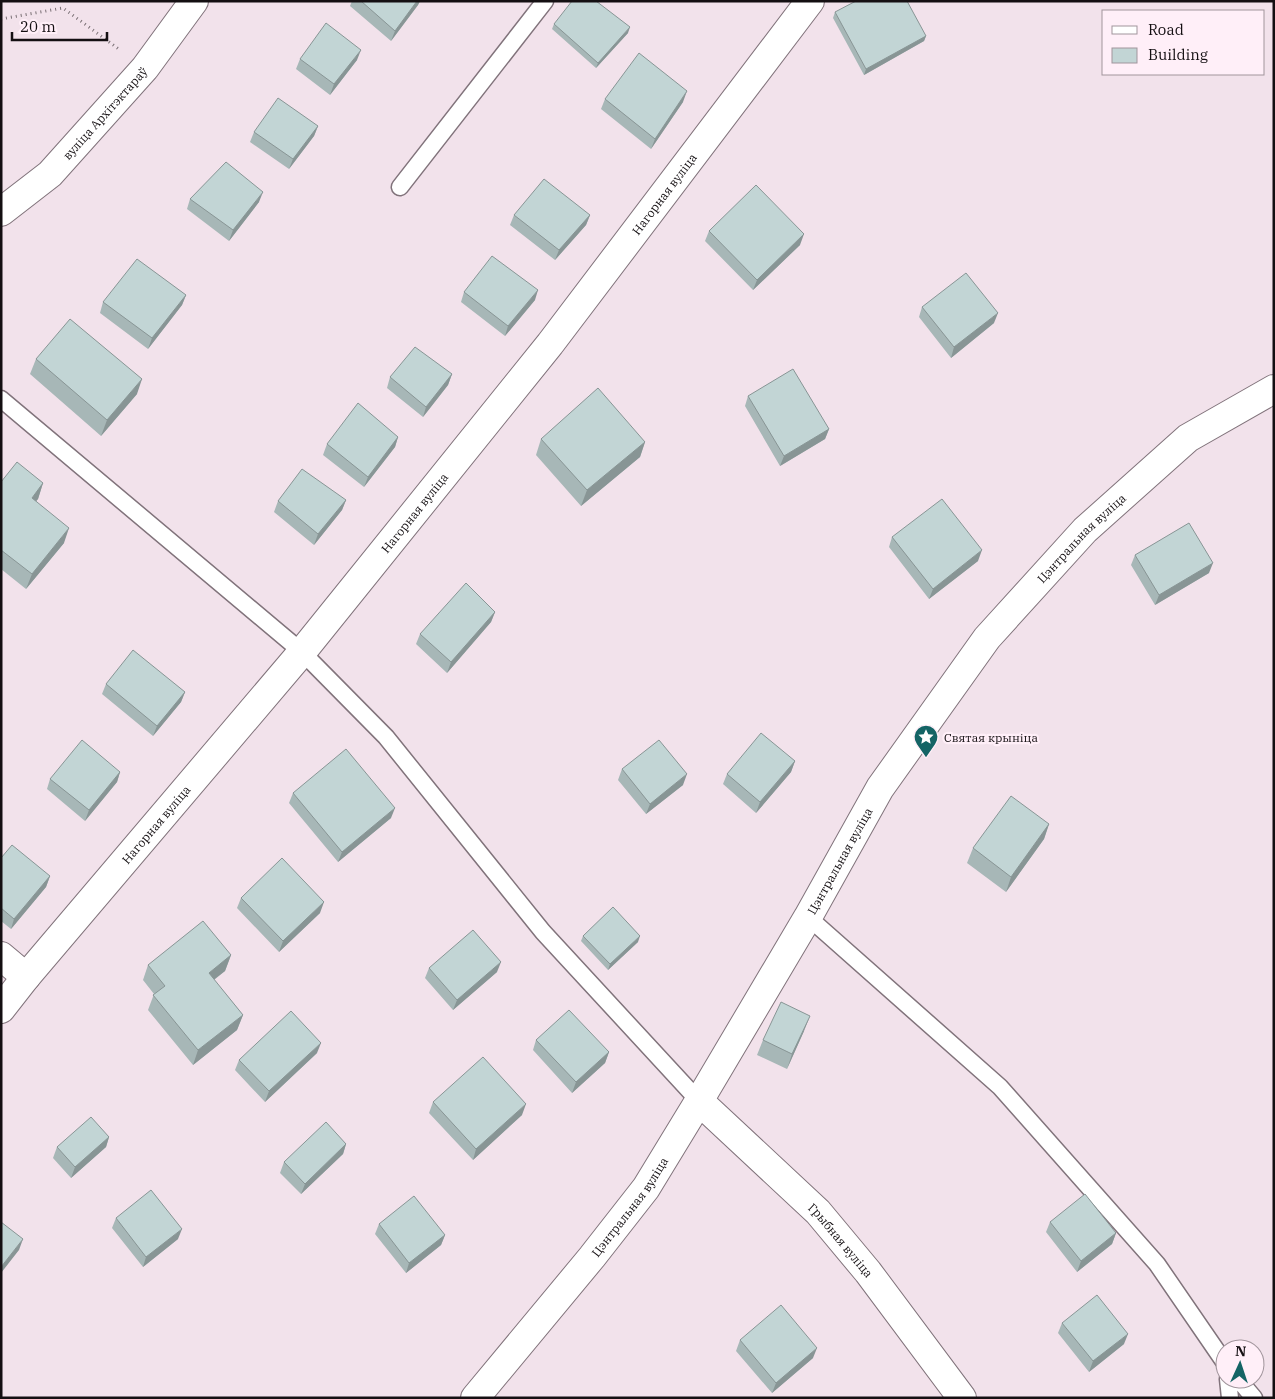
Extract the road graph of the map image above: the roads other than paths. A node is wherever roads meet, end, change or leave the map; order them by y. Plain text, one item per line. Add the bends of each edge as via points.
1 (194, 1) edge
2 (545, 1) edge
3 (810, 1) edge
4 (400, 187) dead end
5 (1, 212) edge
6 (1274, 389) edge
7 (1, 399) edge
8 (302, 652) junction
9 (808, 917) junction
10 (1, 956) edge
11 (26, 977) junction
12 (1, 1008) edge
13 (699, 1101) junction
14 (1215, 1348) edge
15 (475, 1398) edge
16 (962, 1398) edge

1 - 5 street, вуліца Архітэктараў via 145,68 50,174
2 - 4 lane
3 - 8 street, Нагорная вуліца via 550,344
6 - 9 street, Цэнтральная вуліца via 1188,438 1085,530 987,638 880,788
7 - 8 lane
8 - 11 street, Нагорная вуліца
8 - 13 lane via 386,737 543,932
9 - 13 street, Цэнтральная вуліца
9 - 14 lane via 1000,1087 1157,1264
10 - 11 street
11 - 12 street, Нагорная вуліца
13 - 15 street, Цэнтральная вуліца via 646,1188
13 - 16 street, Грыбная вуліца via 818,1212 868,1272

